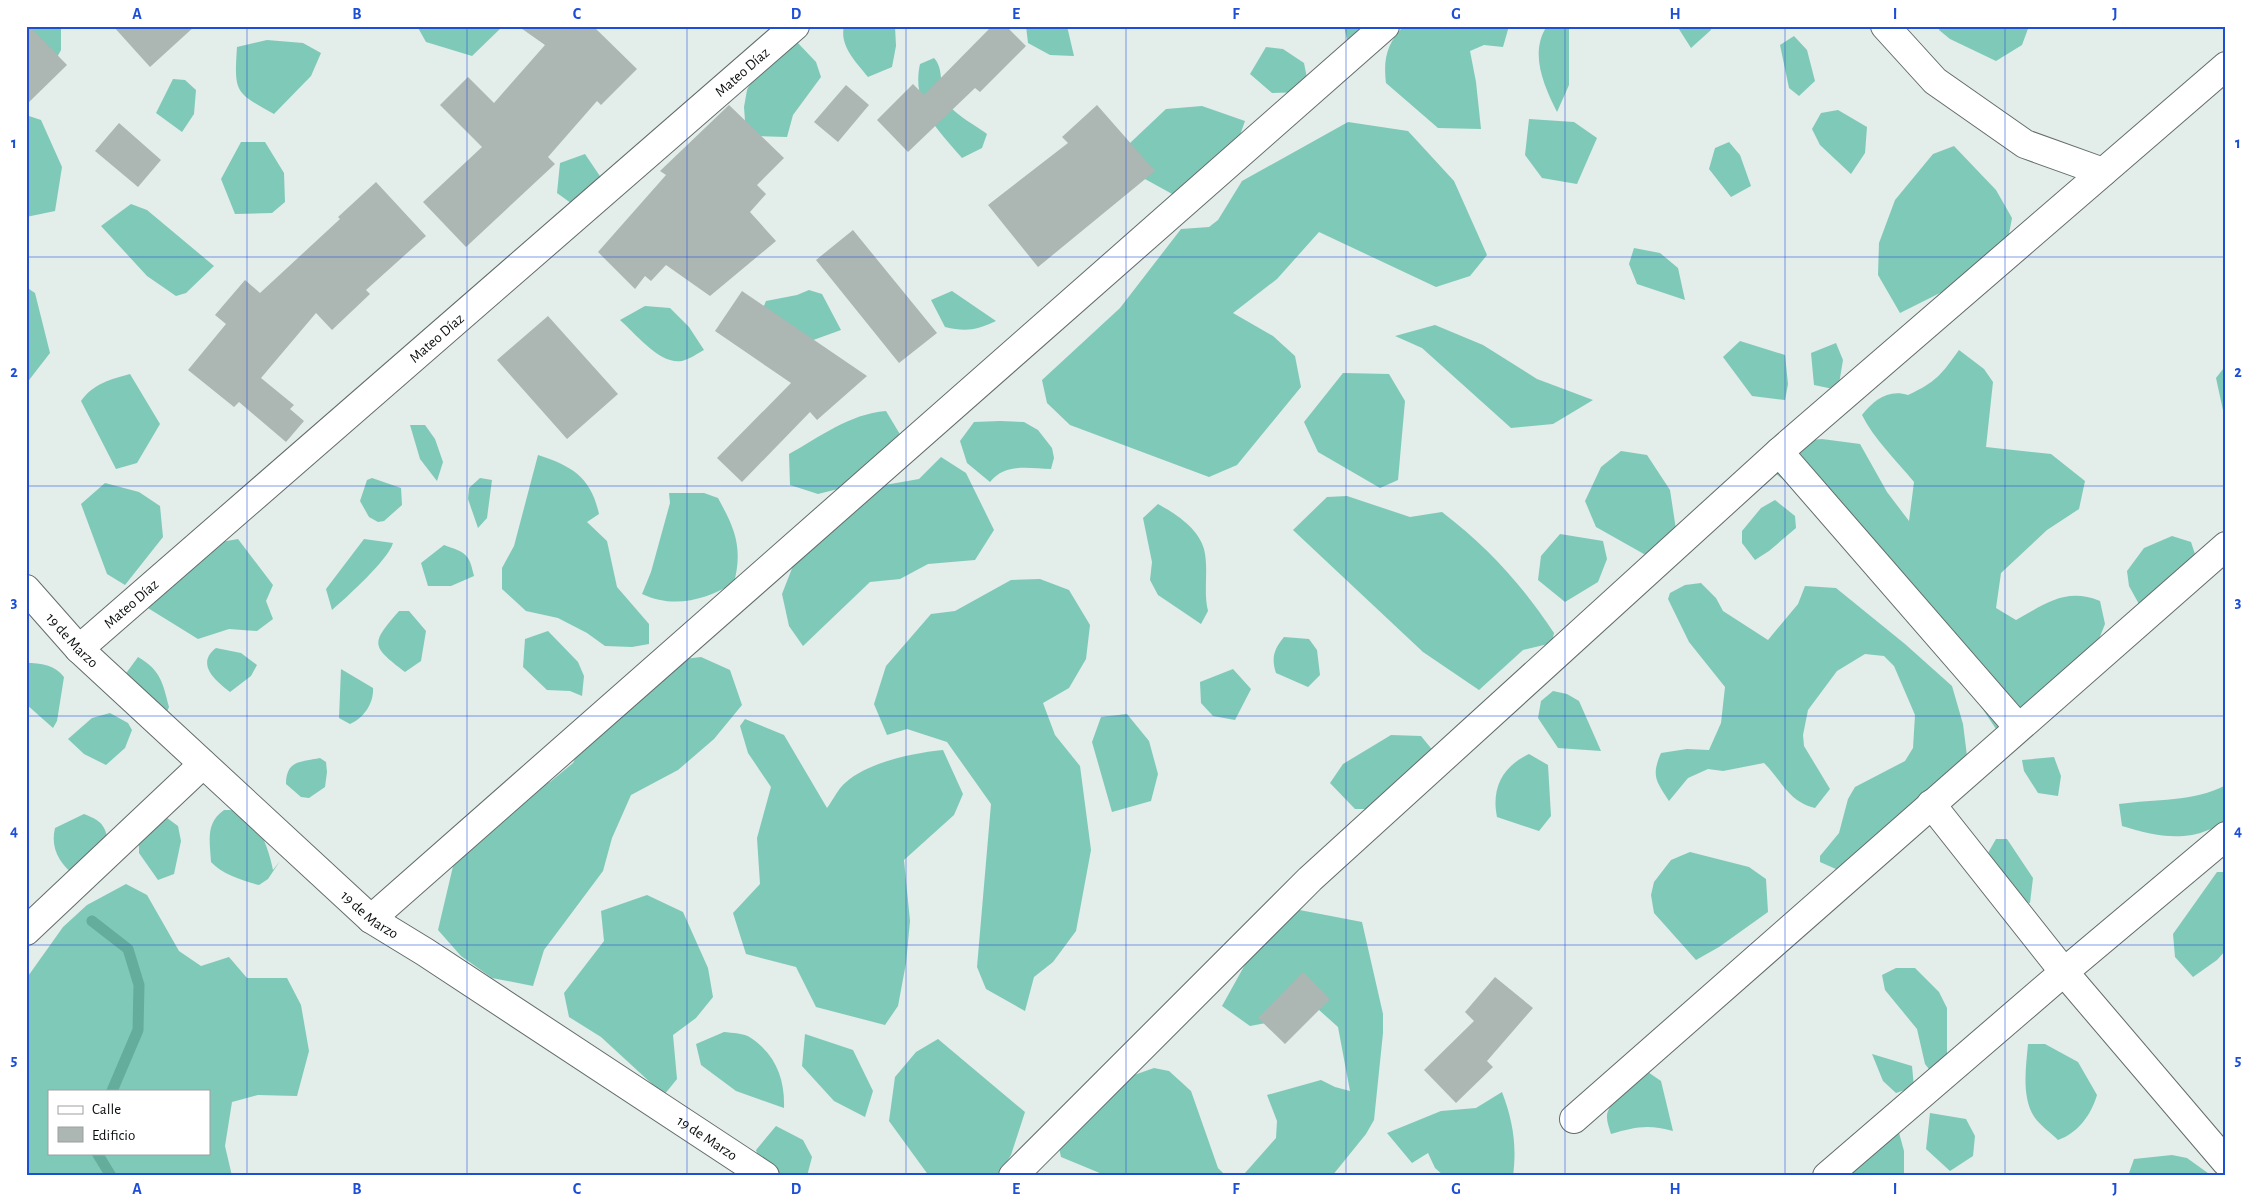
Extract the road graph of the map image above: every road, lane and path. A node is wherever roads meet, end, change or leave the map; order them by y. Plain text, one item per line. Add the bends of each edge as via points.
1 (795, 26) edge
2 (1385, 26) edge
3 (1885, 26) edge
4 (2226, 66) edge
5 (2103, 172) junction
6 (1780, 452) junction
7 (2226, 546) edge
8 (26, 589) edge
9 (79, 649) junction
10 (2018, 727) junction
11 (203, 764) junction
12 (1931, 804) junction
13 (2226, 836) edge
14 (371, 919) junction
15 (26, 932) edge
16 (2064, 972) junction
17 (1574, 1119) dead end
18 (2226, 1162) edge
19 (765, 1176) edge
20 (1013, 1176) edge
21 (1828, 1176) edge

1 - 9 street, Mateo Díaz
2 - 14 street
3 - 5 street via 1935,81 2025,144
4 - 5 street
5 - 6 street
6 - 10 street
6 - 20 street via 1310,879
7 - 10 street
8 - 9 street, 19 de Marzo
9 - 11 street, 19 de Marzo
10 - 12 street
11 - 14 street, 19 de Marzo
11 - 15 street
12 - 16 street
12 - 17 street
13 - 16 street
14 - 19 street, 19 de Marzo
16 - 18 street
16 - 21 street

